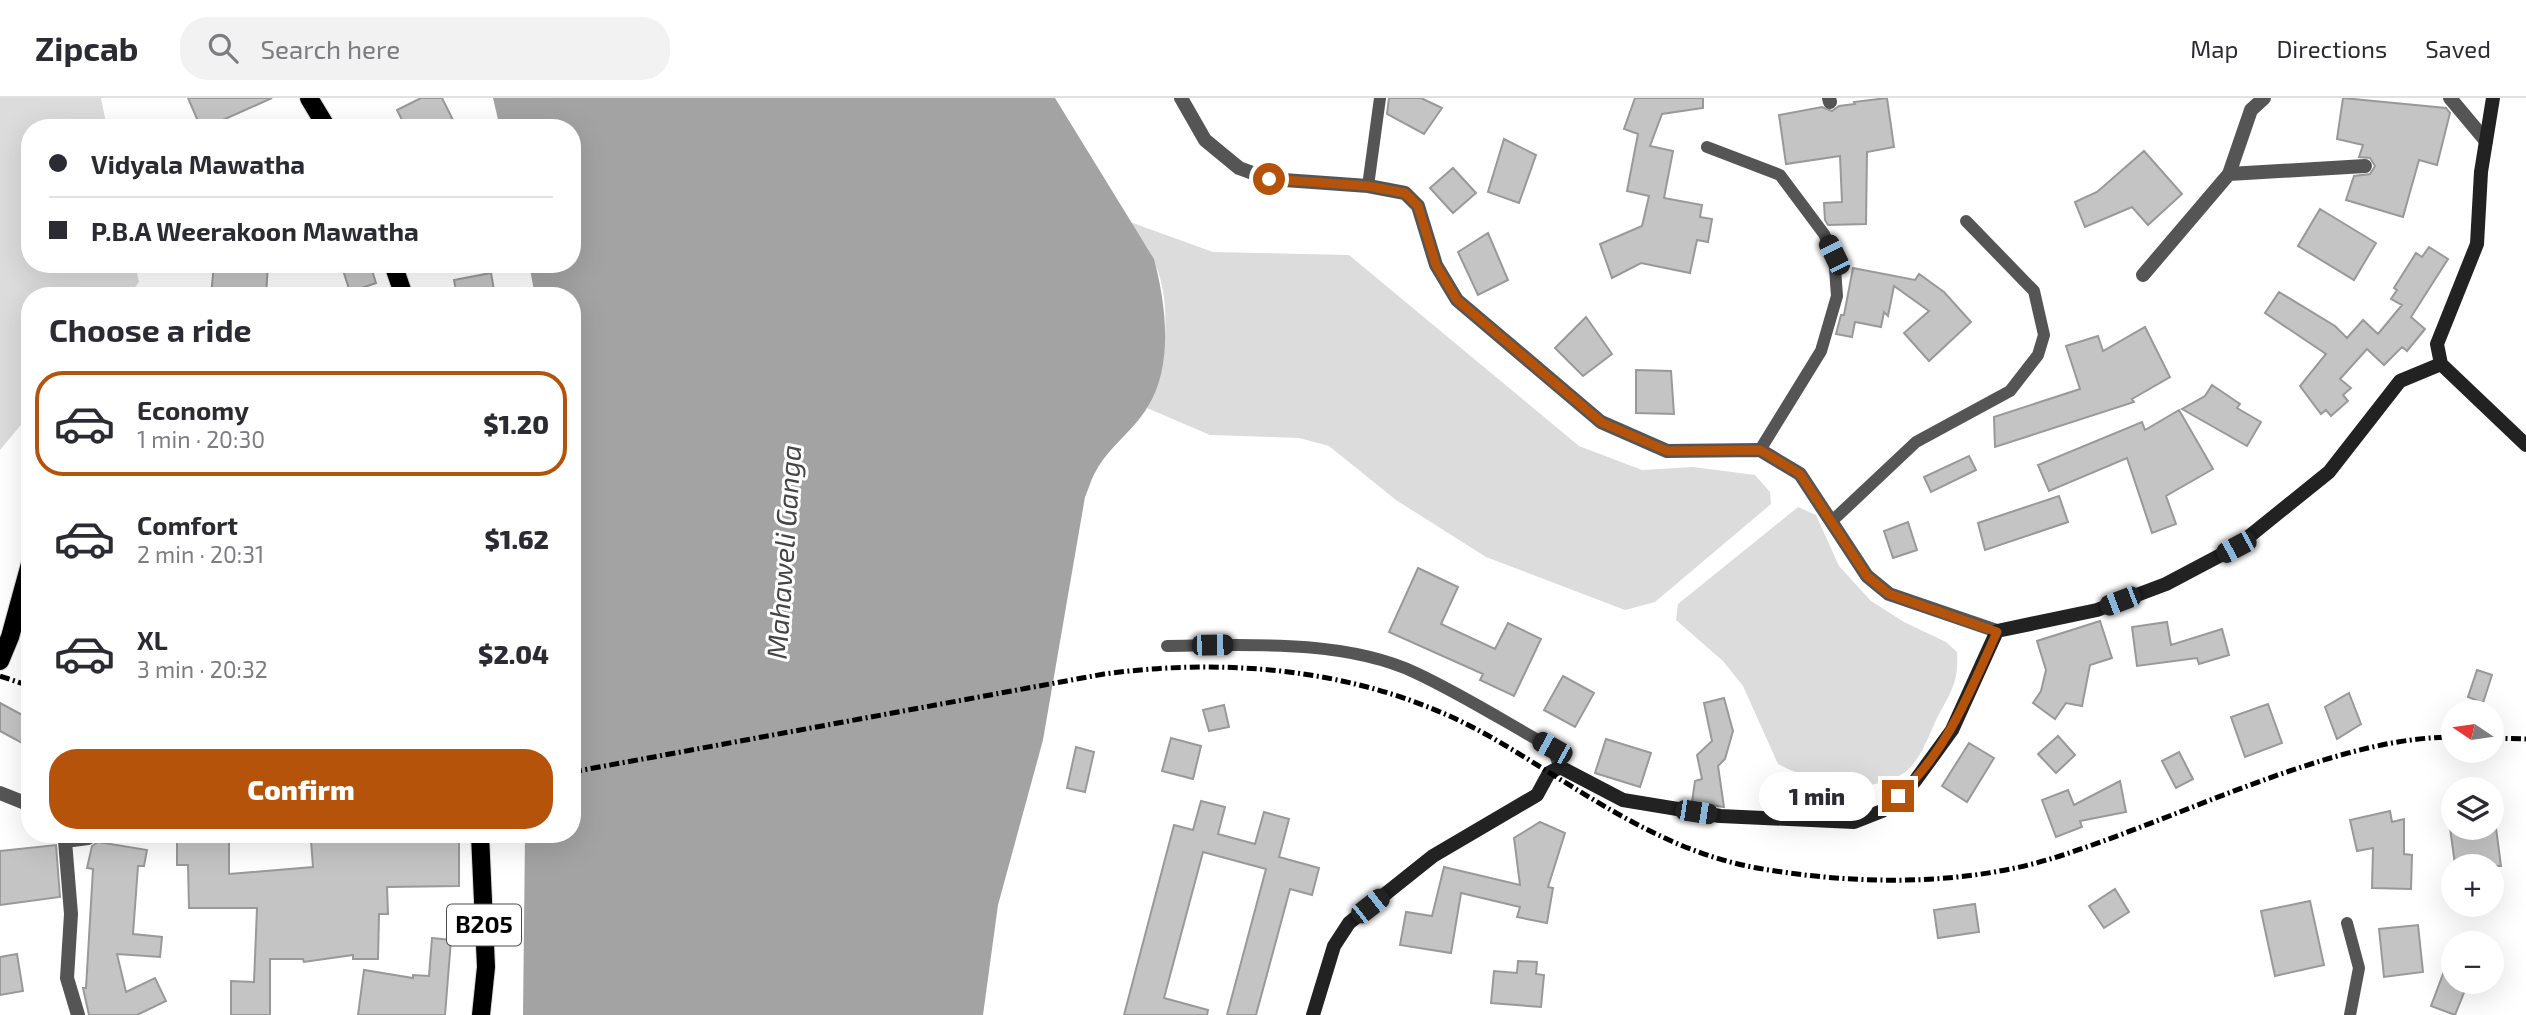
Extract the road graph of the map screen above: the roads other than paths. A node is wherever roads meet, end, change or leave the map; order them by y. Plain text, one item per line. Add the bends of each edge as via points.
1 (309, 98) edge
2 (1181, 98) edge
3 (1380, 98) edge
4 (2264, 98) edge
5 (2450, 98) edge
6 (2493, 98) edge
7 (322, 119) edge
8 (2486, 141) junction
9 (1707, 147) dead end
10 (2365, 166) dead end
11 (2229, 174) junction
12 (1368, 186) junction
13 (1966, 221) dead end
14 (2143, 275) dead end
15 (2441, 364) junction
16 (2526, 445) edge
17 (1760, 450) junction
18 (1831, 522) junction
19 (21, 597) edge
20 (1997, 632) junction
21 (1167, 646) dead end
22 (0, 661) edge
23 (1560, 768) junction
24 (0, 793) edge
25 (21, 801) edge
26 (64, 843) edge
27 (480, 843) edge
28 (2347, 923) dead end
29 (78, 1015) edge
30 (481, 1015) edge
31 (1313, 1015) edge
32 (2350, 1015) edge

1 - 7 main road
2 - 12 street via 1205,140 1239,168 1269,179
3 - 12 lane
4 - 11 street via 2251,110
5 - 8 street
6 - 8 street
8 - 15 street via 2477,244 2437,344
9 - 17 lane via 1780,175 1834,255 1837,296 1821,351
10 - 11 street
11 - 14 street
12 - 17 street via 1405,193 1418,206 1436,265 1457,300 1601,422 1667,451
13 - 18 lane via 2034,291 2044,335 2038,355 2010,391 1916,442
15 - 16 street
15 - 20 street via 2400,381 2329,472 2236,547 2166,584 2097,610
17 - 18 street via 1800,474
18 - 20 street via 1867,576 1889,594
19 - 22 main road
20 - 23 street via 1952,730 1915,781 1882,811 1854,822 1720,816 1623,800
21 - 23 lane via 1258,645 1369,658 1415,672 1552,748
23 - 31 street via 1549,773 1536,795 1433,856 1349,923 1334,946
24 - 25 street
26 - 29 street via 71,914 67,978
27 - 30 main road, B205 via 486,967
28 - 32 lane via 2359,968

